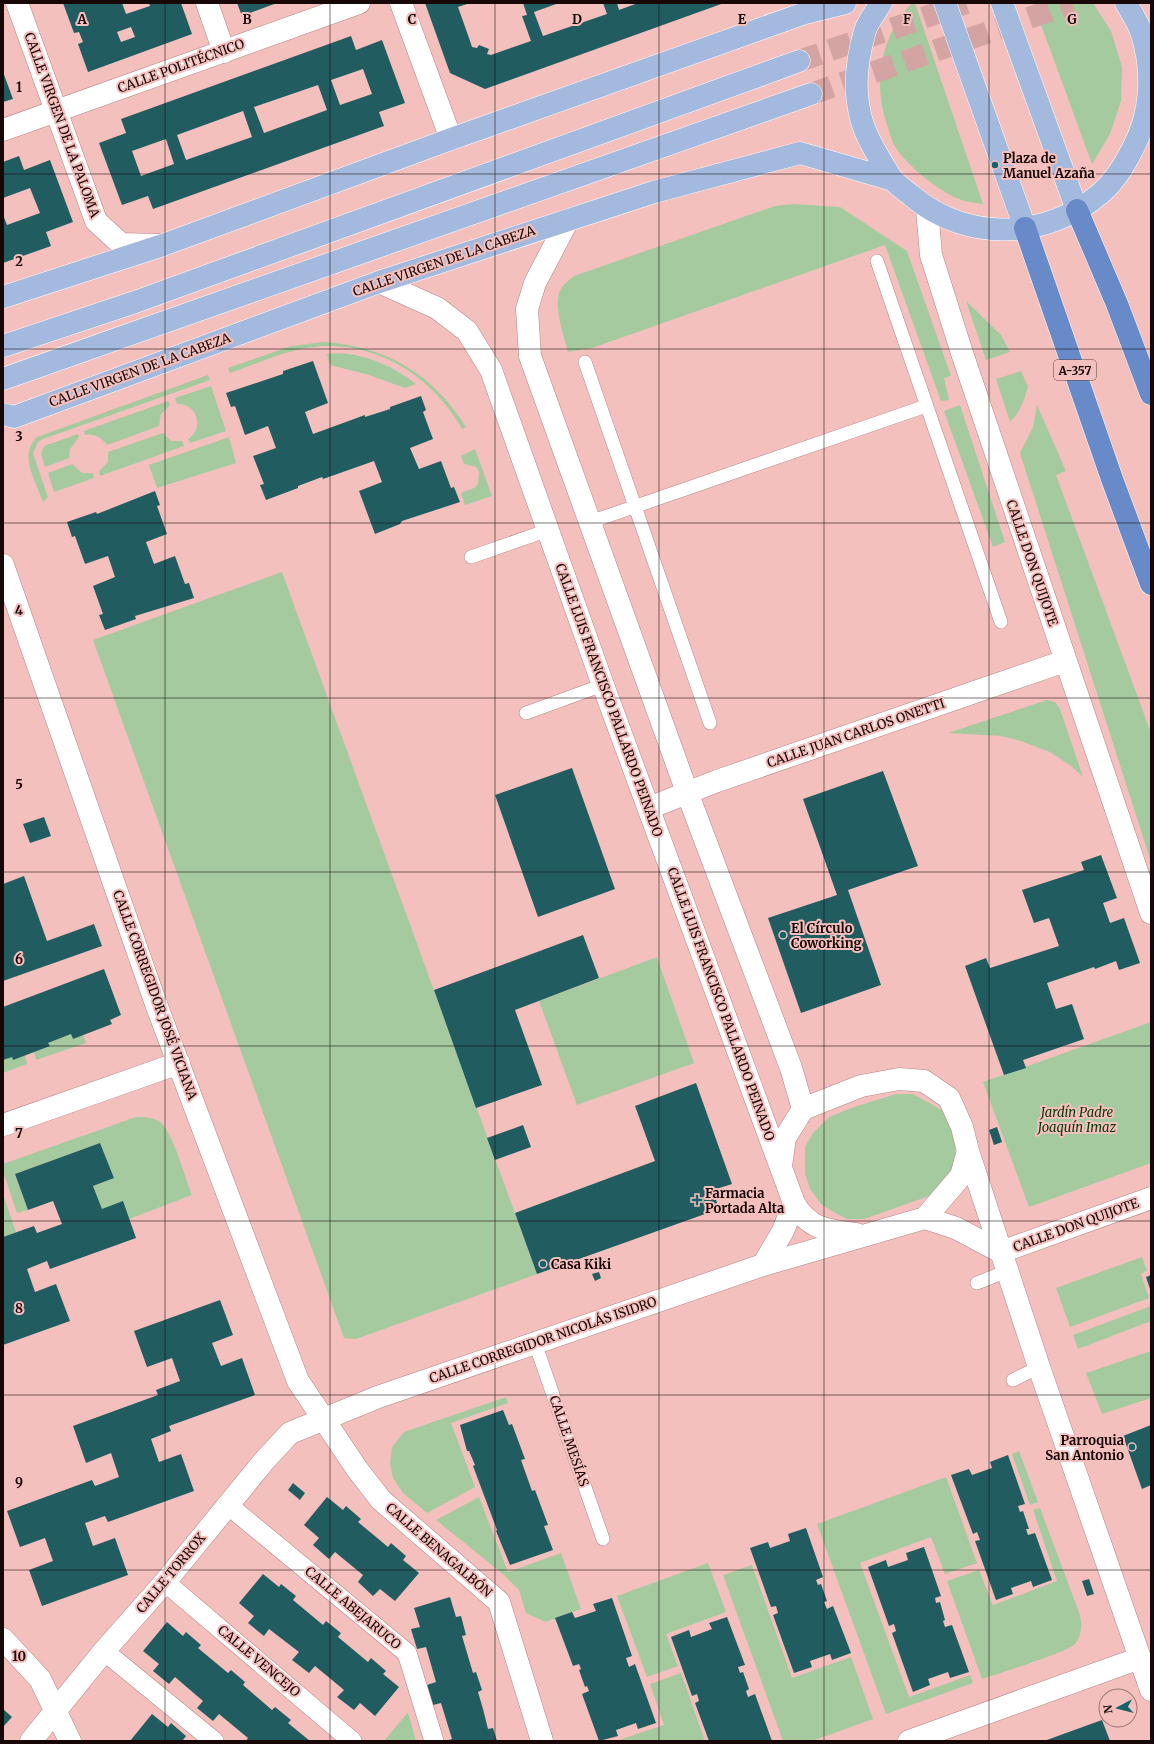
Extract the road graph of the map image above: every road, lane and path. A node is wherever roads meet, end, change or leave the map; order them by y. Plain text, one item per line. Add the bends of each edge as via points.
1 (17, 3) edge
2 (207, 3) edge
3 (359, 3) edge
4 (401, 3) edge
5 (845, 3) edge
6 (880, 3) edge
7 (945, 3) edge
8 (1002, 3) edge
9 (1126, 3) edge
10 (224, 52) junction
11 (799, 61) tunnel mouth
12 (1150, 93) edge
13 (811, 94) tunnel mouth
14 (56, 111) junction
15 (3, 130) edge
16 (451, 139) junction
17 (893, 180) junction
18 (927, 209) junction
19 (1077, 210) junction
20 (568, 220) junction
21 (1025, 228) junction
22 (163, 245) junction
23 (877, 261) dead end
24 (379, 282) junction
25 (3, 297) edge
26 (3, 346) edge
27 (585, 362) dead end
28 (3, 378) edge
29 (1151, 394) edge
30 (926, 406) junction
31 (3, 414) edge
32 (636, 507) junction
33 (590, 522) junction
34 (548, 530) junction
35 (471, 557) dead end
36 (3, 565) edge
37 (1151, 584) edge
38 (1001, 622) dead end
39 (1065, 661) junction
40 (603, 685) junction
41 (526, 713) dead end
42 (710, 723) dead end
43 (687, 792) junction
44 (649, 808) junction
45 (1151, 913) edge
46 (179, 1062) junction
47 (803, 1109) junction
48 (3, 1124) edge
49 (968, 1151) junction
50 (780, 1167) junction
51 (1151, 1198) edge
52 (794, 1203) junction
53 (925, 1218) junction
54 (865, 1236) junction
55 (1004, 1261) junction
56 (763, 1265) junction
57 (977, 1283) dead end
58 (535, 1343) junction
59 (1039, 1367) junction
60 (1013, 1380) dead end
61 (323, 1419) junction
62 (228, 1505) junction
63 (603, 1540) dead end
64 (165, 1582) junction
65 (3, 1640) edge
66 (104, 1651) junction
67 (1140, 1658) junction
68 (1151, 1690) edge
69 (56, 1711) junction
70 (31, 1741) edge
71 (70, 1741) edge
72 (214, 1741) edge
73 (352, 1741) edge
74 (434, 1741) edge
75 (542, 1741) edge
76 (909, 1741) edge

1 - 14 street, CALLE VIRGEN DE LA PALOMA
2 - 10 street
3 - 10 street, CALLE POLITÉCNICO
4 - 16 street
5 - 16 main road via 798,16
6 - 17 main road via 866,30 856,79 858,109 867,138
7 - 21 main road
8 - 19 main road
9 - 12 main road via 1140,30 1150,68
10 - 14 street, CALLE POLITÉCNICO
11 - 26 main road via 135,302
12 - 19 main road via 1142,133 1120,172 1101,193
13 - 28 main road
14 - 15 street, CALLE POLITÉCNICO
14 - 22 street, CALLE VIRGEN DE LA PALOMA via 96,221 121,244
16 - 22 main road
17 - 18 main road
17 - 20 main road, CALLE VIRGEN DE LA CABEZA via 800,152 654,192
18 - 21 main road via 969,226 1000,230
18 - 39 street, CALLE DON QUIJOTE via 931,255
19 - 21 main road via 1052,222
19 - 29 highway via 1117,304
20 - 24 main road, CALLE VIRGEN DE LA CABEZA
20 - 33 street via 535,283 527,309 528,336 530,356
21 - 37 highway, A-357 via 1112,480
22 - 25 main road
23 - 30 lane
24 - 31 main road, CALLE VIRGEN DE LA CABEZA via 14,417
24 - 34 street, CALLE LUIS FRANCISCO PALLARDO PEINADO via 437,308 467,331 491,370
27 - 32 lane
30 - 32 lane
30 - 38 lane
32 - 33 lane
32 - 42 lane
33 - 43 street
34 - 35 lane
34 - 40 street, CALLE LUIS FRANCISCO PALLARDO PEINADO
36 - 46 street, CALLE CORREGIDOR JOSÉ VICIANA via 156,1004
39 - 43 street, CALLE JUAN CARLOS ONETTI
39 - 45 street, CALLE DON QUIJOTE
40 - 41 lane
40 - 44 street, CALLE LUIS FRANCISCO PALLARDO PEINADO
43 - 44 street, CALLE JUAN CARLOS ONETTI
43 - 47 street via 791,1068
44 - 50 street, CALLE LUIS FRANCISCO PALLARDO PEINADO
46 - 48 street
46 - 61 street, CALLE CORREGIDOR JOSÉ VICIANA via 298,1381
47 - 49 street via 861,1086 899,1079 924,1082 949,1098 962,1126
47 - 50 street via 785,1138
49 - 53 street via 961,1176
49 - 55 street
50 - 52 street, CALLE CORREGIDOR NICOLÁS ISIDRO
51 - 55 street, CALLE DON QUIJOTE
52 - 54 street, CALLE CORREGIDOR NICOLÁS ISIDRO via 800,1215 823,1230
52 - 56 street via 783,1231
53 - 54 street, CALLE CORREGIDOR NICOLÁS ISIDRO
53 - 55 street via 956,1228
54 - 56 street, CALLE CORREGIDOR NICOLÁS ISIDRO
55 - 57 lane
55 - 59 street
56 - 58 street, CALLE CORREGIDOR NICOLÁS ISIDRO
58 - 61 street, CALLE CORREGIDOR NICOLÁS ISIDRO via 378,1397
58 - 63 lane, CALLE MESÍAS
59 - 60 lane
59 - 67 street
61 - 62 street, CALLE TORROX via 290,1433
61 - 75 street, CALLE BENAGALBÓN via 381,1500 499,1602
62 - 64 street, CALLE TORROX
62 - 74 street, CALLE ABEJARUCO via 407,1653
64 - 66 street, CALLE TORROX
64 - 73 street, CALLE VENCEJO
65 - 69 street via 40,1679
66 - 69 street, CALLE TORROX
66 - 72 street
67 - 68 street
67 - 76 street
69 - 70 street, CALLE TORROX
69 - 71 street

